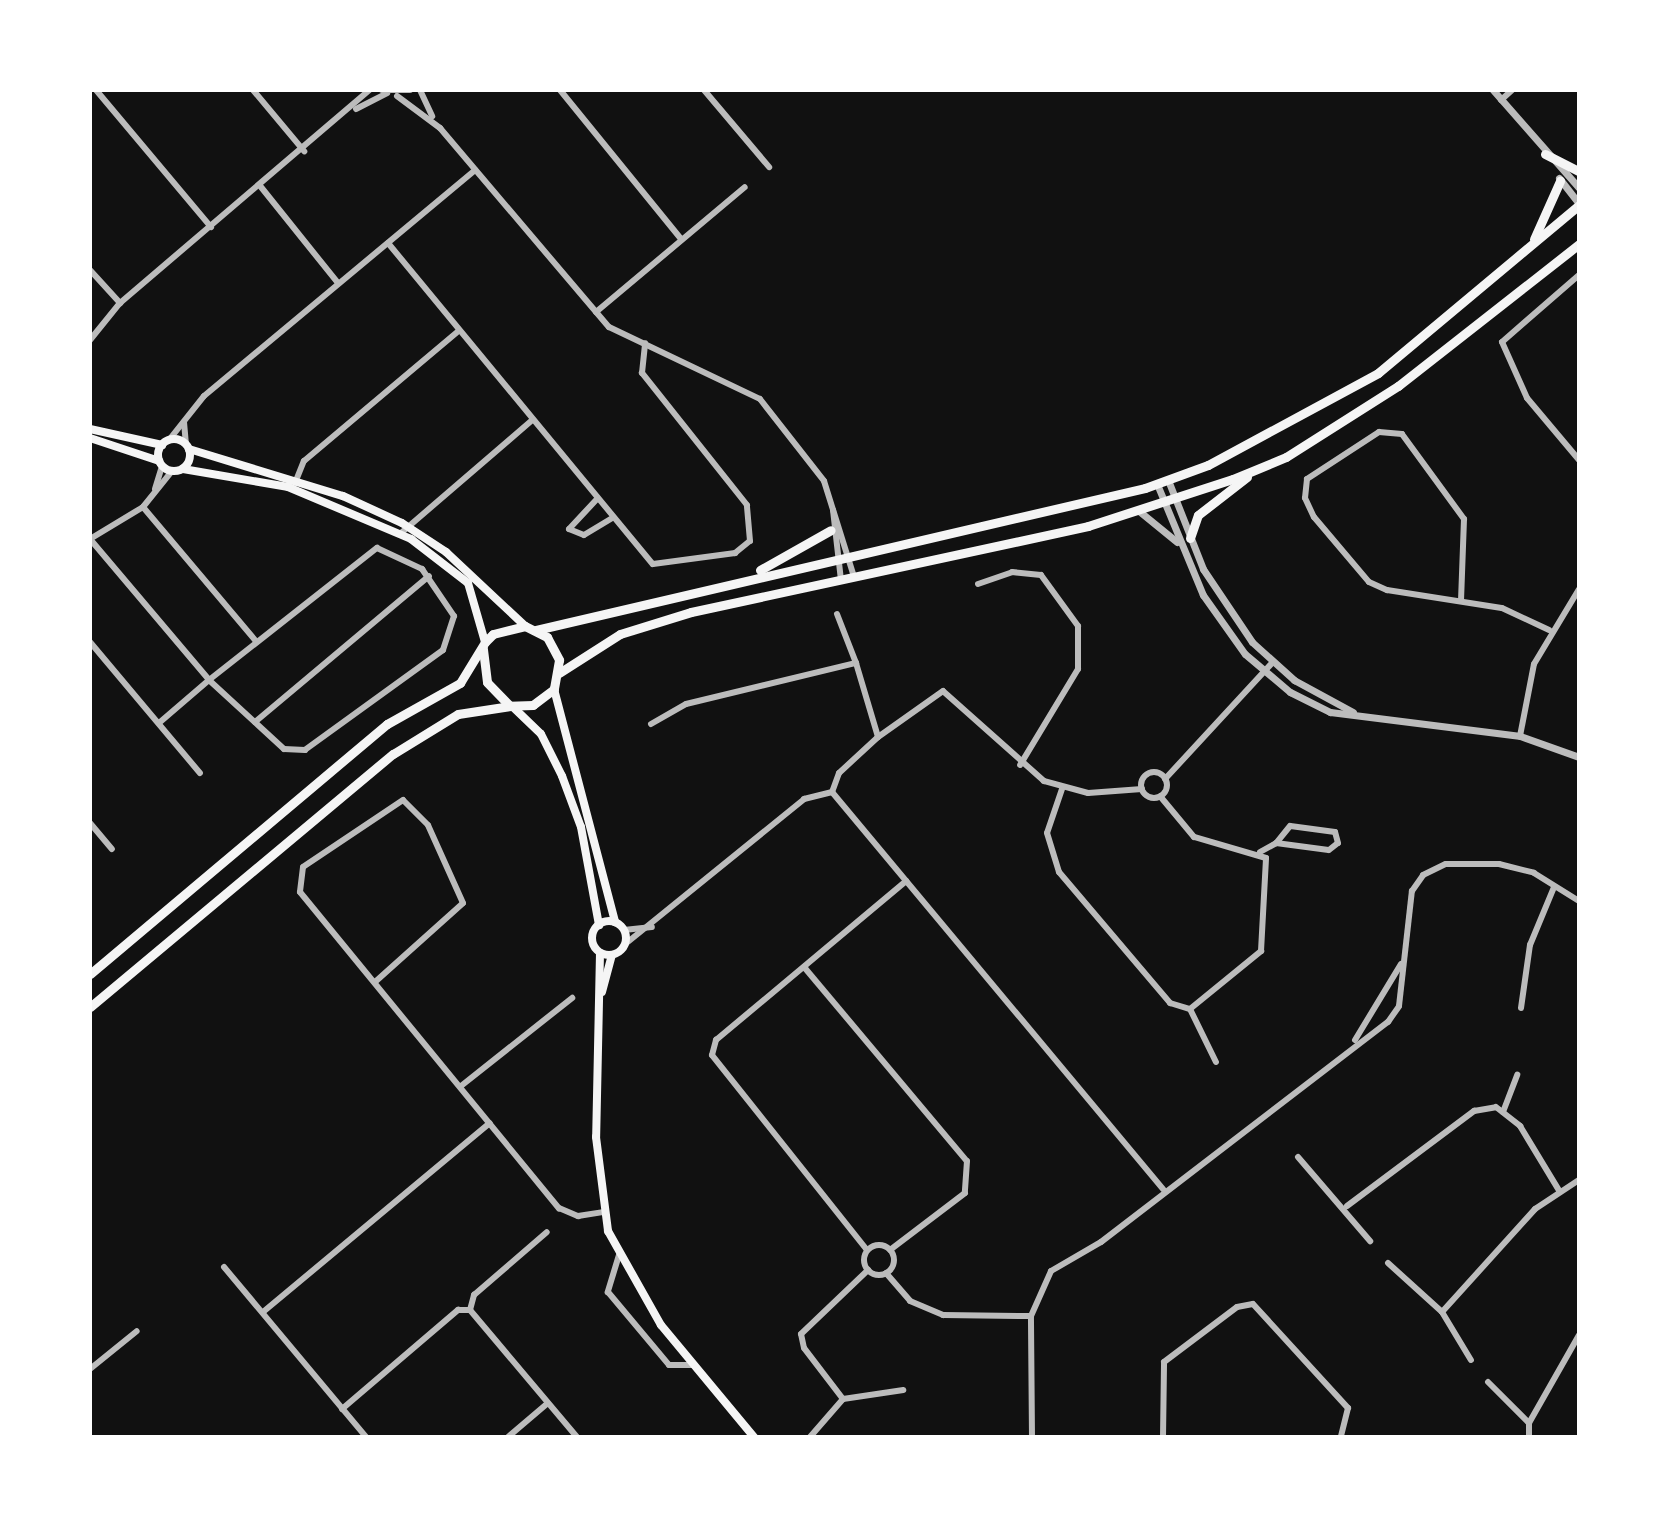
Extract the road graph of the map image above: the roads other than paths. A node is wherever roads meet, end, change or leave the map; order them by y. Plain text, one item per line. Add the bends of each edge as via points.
1 (96, 90) edge
2 (253, 90) edge
3 (369, 90) edge
4 (410, 90) edge
5 (420, 90) edge
6 (560, 90) edge
7 (704, 90) edge
8 (1493, 90) edge
9 (1512, 90) edge
10 (385, 92) edge
11 (397, 96) junction
12 (1501, 100) junction
13 (346, 114) junction
14 (440, 128) junction
15 (304, 151) junction
16 (1545, 154) junction
17 (769, 167) dead end
18 (475, 170) junction
19 (1579, 171) edge
20 (1559, 176) junction
21 (261, 187) junction
22 (745, 187) dead end
23 (1579, 188) edge
24 (1579, 204) edge
25 (211, 227) junction
26 (681, 239) junction
27 (388, 243) junction
28 (1579, 244) edge
29 (1531, 245) junction
30 (90, 270) edge
31 (1579, 275) edge
32 (338, 283) junction
33 (120, 303) junction
34 (596, 312) junction
35 (457, 332) junction
36 (90, 340) edge
37 (645, 343) junction
38 (531, 421) junction
39 (184, 422) junction
40 (90, 429) edge
41 (93, 442) edge
42 (166, 442) junction
43 (188, 447) junction
44 (1579, 460) edge
45 (161, 463) junction
46 (1260, 468) junction
47 (183, 469) junction
48 (172, 471) junction
49 (1168, 480) junction
50 (1157, 484) junction
51 (294, 486) junction
52 (154, 493) junction
53 (597, 499) junction
54 (1176, 500) junction
55 (1164, 504) junction
56 (143, 507) junction
57 (833, 510) junction
58 (1139, 511) junction
59 (612, 518) junction
60 (405, 530) junction
61 (831, 530) junction
62 (1190, 538) junction
63 (90, 539) edge
64 (1179, 544) junction
65 (851, 554) junction
66 (837, 557) junction
67 (429, 576) junction
68 (854, 577) junction
69 (738, 579) junction
70 (841, 580) junction
71 (978, 584) dead end
72 (1579, 589) edge
73 (1461, 601) junction
74 (837, 614) dead end
75 (525, 626) junction
76 (536, 630) junction
77 (1549, 630) junction
78 (255, 640) junction
79 (90, 642) edge
80 (484, 645) junction
81 (856, 663) junction
82 (1272, 663) junction
83 (559, 673) junction
84 (1265, 673) junction
85 (209, 680) junction
86 (554, 689) junction
87 (512, 707) junction
88 (1353, 712) junction
89 (255, 722) junction
90 (159, 723) junction
91 (651, 724) dead end
92 (1520, 736) junction
93 (878, 737) junction
94 (1579, 757) edge
95 (1020, 765) junction
96 (200, 773) dead end
97 (1165, 779) junction
98 (1062, 789) junction
99 (1142, 789) junction
100 (832, 792) junction
101 (1160, 796) junction
102 (90, 823) edge
103 (1276, 843) junction
104 (112, 849) dead end
105 (1260, 852) junction
106 (906, 881) junction
107 (1554, 887) junction
108 (1579, 901) edge
109 (615, 922) junction
110 (599, 925) junction
111 (655, 927) junction
112 (624, 930) junction
113 (624, 945) junction
114 (600, 953) junction
115 (1405, 954) junction
116 (612, 955) junction
117 (804, 967) junction
118 (90, 974) edge
119 (375, 982) junction
120 (572, 998) dead end
121 (598, 1001) junction
122 (90, 1007) edge
123 (1521, 1008) dead end
124 (1190, 1009) junction
125 (1353, 1043) junction
126 (1216, 1062) dead end
127 (1517, 1075) dead end
128 (461, 1086) junction
129 (1503, 1112) junction
130 (490, 1123) junction
131 (1298, 1157) dead end
132 (1579, 1180) edge
133 (1163, 1189) junction
134 (1560, 1192) junction
135 (1347, 1206) junction
136 (603, 1212) junction
137 (547, 1232) dead end
138 (1370, 1241) dead end
139 (867, 1250) junction
140 (890, 1250) junction
141 (619, 1255) junction
142 (1388, 1263) dead end
143 (224, 1267) dead end
144 (868, 1270) junction
145 (886, 1273) junction
146 (470, 1310) junction
147 (263, 1312) junction
148 (1442, 1312) junction
149 (1031, 1316) junction
150 (137, 1331) dead end
151 (1579, 1335) edge
152 (1471, 1360) dead end
153 (694, 1365) junction
154 (90, 1369) edge
155 (1488, 1382) dead end
156 (903, 1390) dead end
157 (843, 1399) junction
158 (548, 1403) junction
159 (342, 1409) junction
160 (1529, 1423) junction
161 (366, 1437) edge
162 (508, 1437) edge
163 (577, 1437) edge
164 (754, 1437) edge
165 (810, 1437) edge
166 (1032, 1437) edge
167 (1163, 1437) edge
168 (1341, 1437) edge
169 (1529, 1437) edge

1 - 25 street
2 - 15 street
3 - 13 street
4 - 11 street
5 - 14 street
6 - 26 street
7 - 17 street
8 - 12 street
9 - 12 street
10 - 11 street
10 - 13 street
11 - 14 street
12 - 16 street
13 - 15 street
14 - 18 street
15 - 21 street
16 - 19 main road
16 - 20 street
18 - 27 street
18 - 34 street
20 - 23 street
20 - 24 street
20 - 29 main road
21 - 25 street
21 - 32 street
22 - 26 street
24 - 29 main road
25 - 33 street
26 - 34 street
27 - 32 street
27 - 35 street
28 - 46 main road via 1398,386
29 - 49 main road via 1343,396
30 - 33 street
31 - 44 street via 1502,342 1527,398
32 - 39 street via 204,396
33 - 36 street
34 - 37 street
35 - 38 street
35 - 51 street via 304,461
37 - 57 street via 747,388 824,481
37 - 59 street via 642,373 743,498 750,541 735,553 663,568
38 - 53 street
38 - 60 street
39 - 42 street
39 - 43 street
40 - 42 main road
41 - 45 main road
42 - 43 main road
42 - 45 main road
43 - 47 main road
43 - 51 main road
45 - 48 main road
45 - 52 street
46 - 54 main road
46 - 62 main road via 1198,515
47 - 48 main road
47 - 51 main road
48 - 52 street
49 - 50 main road
49 - 54 street
50 - 55 street
50 - 65 main road
51 - 60 main road
52 - 56 street
53 - 59 street
53 - 59 street via 569,529 584,535
54 - 55 main road
54 - 62 street
55 - 58 main road
55 - 64 street
56 - 63 street
56 - 78 street
57 - 61 street
57 - 65 street
58 - 64 street
58 - 68 main road
60 - 75 main road via 472,574
60 - 80 main road via 468,583
61 - 66 street
61 - 69 main road via 803,552
62 - 82 street via 1238,624
63 - 85 street
64 - 84 street via 1216,615
65 - 66 main road
65 - 68 street
66 - 69 main road
66 - 70 street
67 - 78 street via 393,552 364,552
67 - 89 street
67 - 89 street via 454,616 450,639 435,657 305,750 284,749
68 - 70 main road
69 - 76 main road
70 - 83 main road via 620,634
71 - 95 street via 1012,572 1041,575 1078,626 1078,669
72 - 77 street
73 - 73 street via 1387,590 1355,572 1309,507 1307,479 1379,432 1402,434 1464,519
73 - 77 street via 1524,615
74 - 81 street
75 - 76 main road
75 - 80 main road via 503,629
76 - 83 main road via 555,648
77 - 92 street
78 - 85 street
79 - 90 street
80 - 87 main road via 487,682
80 - 118 main road via 460,683 387,724
81 - 91 street via 686,704
81 - 93 street
82 - 84 street
82 - 88 street
83 - 86 main road
84 - 88 street via 1319,708
84 - 97 street
85 - 89 street
85 - 90 street
86 - 87 main road via 533,705
86 - 109 main road
87 - 110 main road via 541,734 562,776 581,827
87 - 122 main road via 458,714 393,754
88 - 92 street
90 - 96 street
92 - 94 street
93 - 95 street via 943,691
93 - 100 street via 839,773
95 - 98 street
97 - 99 street via 1151,772
97 - 101 street
98 - 99 street
98 - 124 street via 1047,833 1059,872 1170,1003
99 - 101 street
100 - 106 street
100 - 111 street via 804,799
101 - 105 street via 1201,841
102 - 104 street
103 - 103 street via 1329,850 1338,843 1335,832 1290,826
103 - 105 street
105 - 124 street via 1267,902 1261,951
106 - 117 street
106 - 133 street
107 - 108 street
107 - 115 street via 1499,864 1446,864 1412,891
107 - 123 street via 1530,945
109 - 110 main road
109 - 112 main road
110 - 114 main road via 592,939
111 - 112 street
111 - 113 street
112 - 113 main road
113 - 116 main road
114 - 116 main road
114 - 121 main road
115 - 125 street
115 - 125 street via 1399,1006 1388,1022
116 - 121 main road
117 - 139 street via 716,1040 712,1055
117 - 140 street via 967,1161 965,1193
119 - 119 street via 463,903 428,825 403,800 303,867 300,892
119 - 128 street
120 - 128 street
121 - 136 main road via 596,1137
124 - 126 street
125 - 133 street
127 - 129 street
128 - 130 street
129 - 134 street
129 - 135 street via 1474,1111
130 - 136 street via 559,1208 578,1216
130 - 147 street
131 - 135 street
132 - 134 street
133 - 149 street via 1101,1242 1051,1271
134 - 148 street via 1505,1238
135 - 138 street
136 - 141 main road
137 - 146 street via 474,1295
139 - 140 street
139 - 144 street
140 - 145 street
141 - 153 main road
141 - 153 street via 608,1292 669,1365
142 - 148 street
143 - 147 street
144 - 145 street
144 - 157 street via 801,1334 804,1348
145 - 149 street via 910,1301 943,1315
146 - 158 street
146 - 159 street via 458,1310
147 - 159 street
148 - 152 street
149 - 166 street
150 - 154 street
151 - 160 street
153 - 164 main road
155 - 160 street
156 - 157 street
157 - 165 street
158 - 162 street
158 - 163 street
159 - 161 street
160 - 169 street
167 - 168 street via 1164,1362 1237,1307 1253,1304 1348,1408

